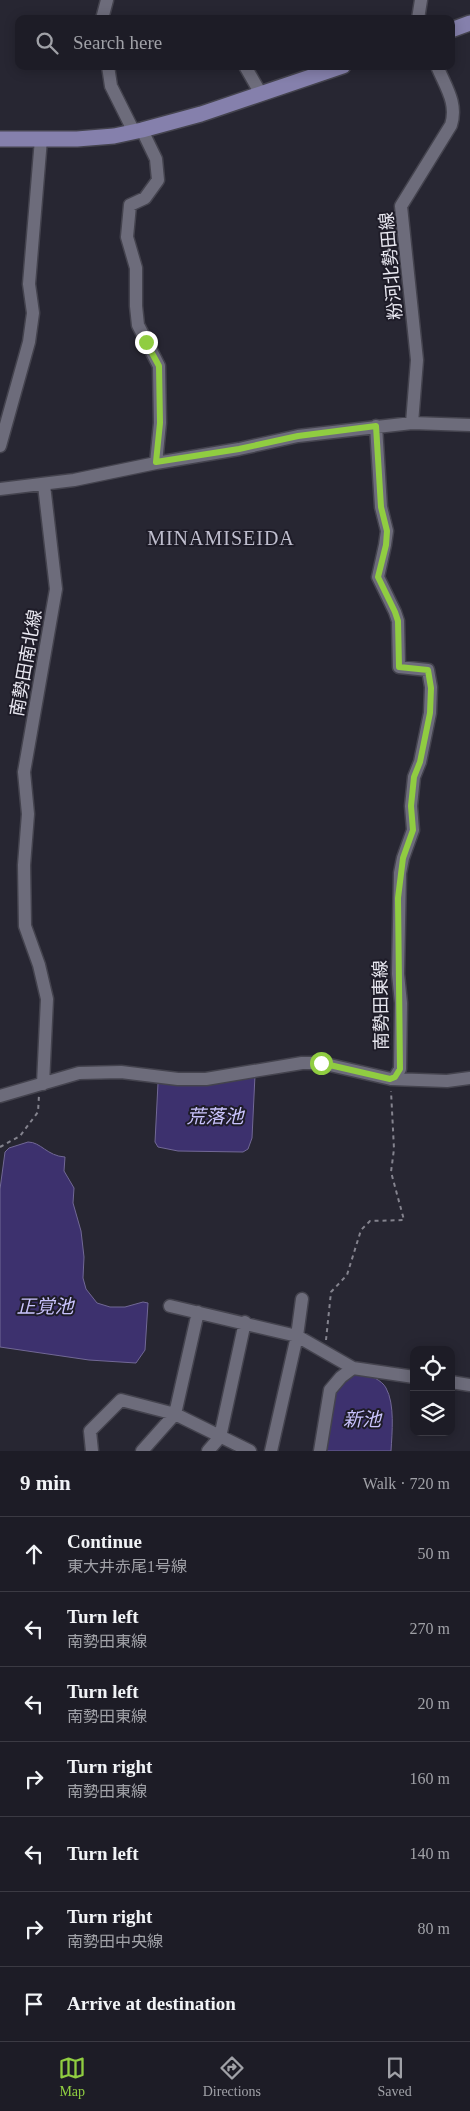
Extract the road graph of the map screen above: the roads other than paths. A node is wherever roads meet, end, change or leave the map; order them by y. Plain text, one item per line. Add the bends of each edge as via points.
1 (107, 0) edge
2 (421, 0) edge
3 (103, 15) edge
4 (419, 15) edge
5 (470, 23) edge
6 (455, 29) edge
7 (109, 70) edge
8 (247, 70) edge
9 (331, 70) edge
10 (438, 70) edge
11 (261, 94) junction
12 (138, 131) junction
13 (0, 139) edge
14 (41, 139) junction
15 (412, 423) junction
16 (470, 425) edge
17 (376, 426) junction
18 (0, 446) edge
19 (156, 462) junction
20 (44, 485) junction
21 (0, 489) edge
22 (470, 1078) edge
23 (390, 1079) junction
24 (43, 1084) junction
25 (0, 1096) edge
26 (302, 1299) dead end
27 (170, 1306) dead end
28 (198, 1312) junction
29 (246, 1322) junction
30 (297, 1336) junction
31 (353, 1368) junction
32 (410, 1376) edge
33 (455, 1383) edge
34 (470, 1385) edge
35 (175, 1414) junction
36 (220, 1437) junction
37 (92, 1451) edge
38 (142, 1451) edge
39 (208, 1451) edge
40 (250, 1451) edge
41 (272, 1451) edge
42 (320, 1451) edge

1 - 3 street
2 - 4 street
5 - 6 main road
7 - 12 street via 111,86
8 - 11 street
9 - 11 main road
10 - 15 street, 粉河北勢田線 via 454,104 454,115 401,206 417,360
11 - 12 main road
12 - 14 main road via 77,139
12 - 19 street via 156,159 158,180 145,198 130,206 127,237 136,268 138,325 159,366 160,423
13 - 14 main road
14 - 18 street via 29,284 33,312 29,342
15 - 16 street
15 - 17 street
17 - 19 street via 298,436
17 - 23 street, 南勢田東線 via 381,507 387,531 378,577 398,621 399,667 428,670 431,688 430,713 414,777 413,830 400,873 400,1069
19 - 20 street
20 - 21 street
20 - 24 street, 南勢田南北線 via 56,589 24,772 28,814 24,865 25,926 47,999
22 - 23 street via 447,1081
23 - 24 street via 321,1063 302,1063 206,1079 121,1072 78,1073
24 - 25 street
26 - 30 street
27 - 28 street
28 - 29 street
28 - 35 street
29 - 30 street
29 - 36 street
30 - 31 street
30 - 41 street
31 - 32 street
31 - 42 street via 330,1390
33 - 34 street
35 - 36 street
35 - 37 street via 120,1400 90,1431
35 - 38 street
36 - 39 street
36 - 40 street

